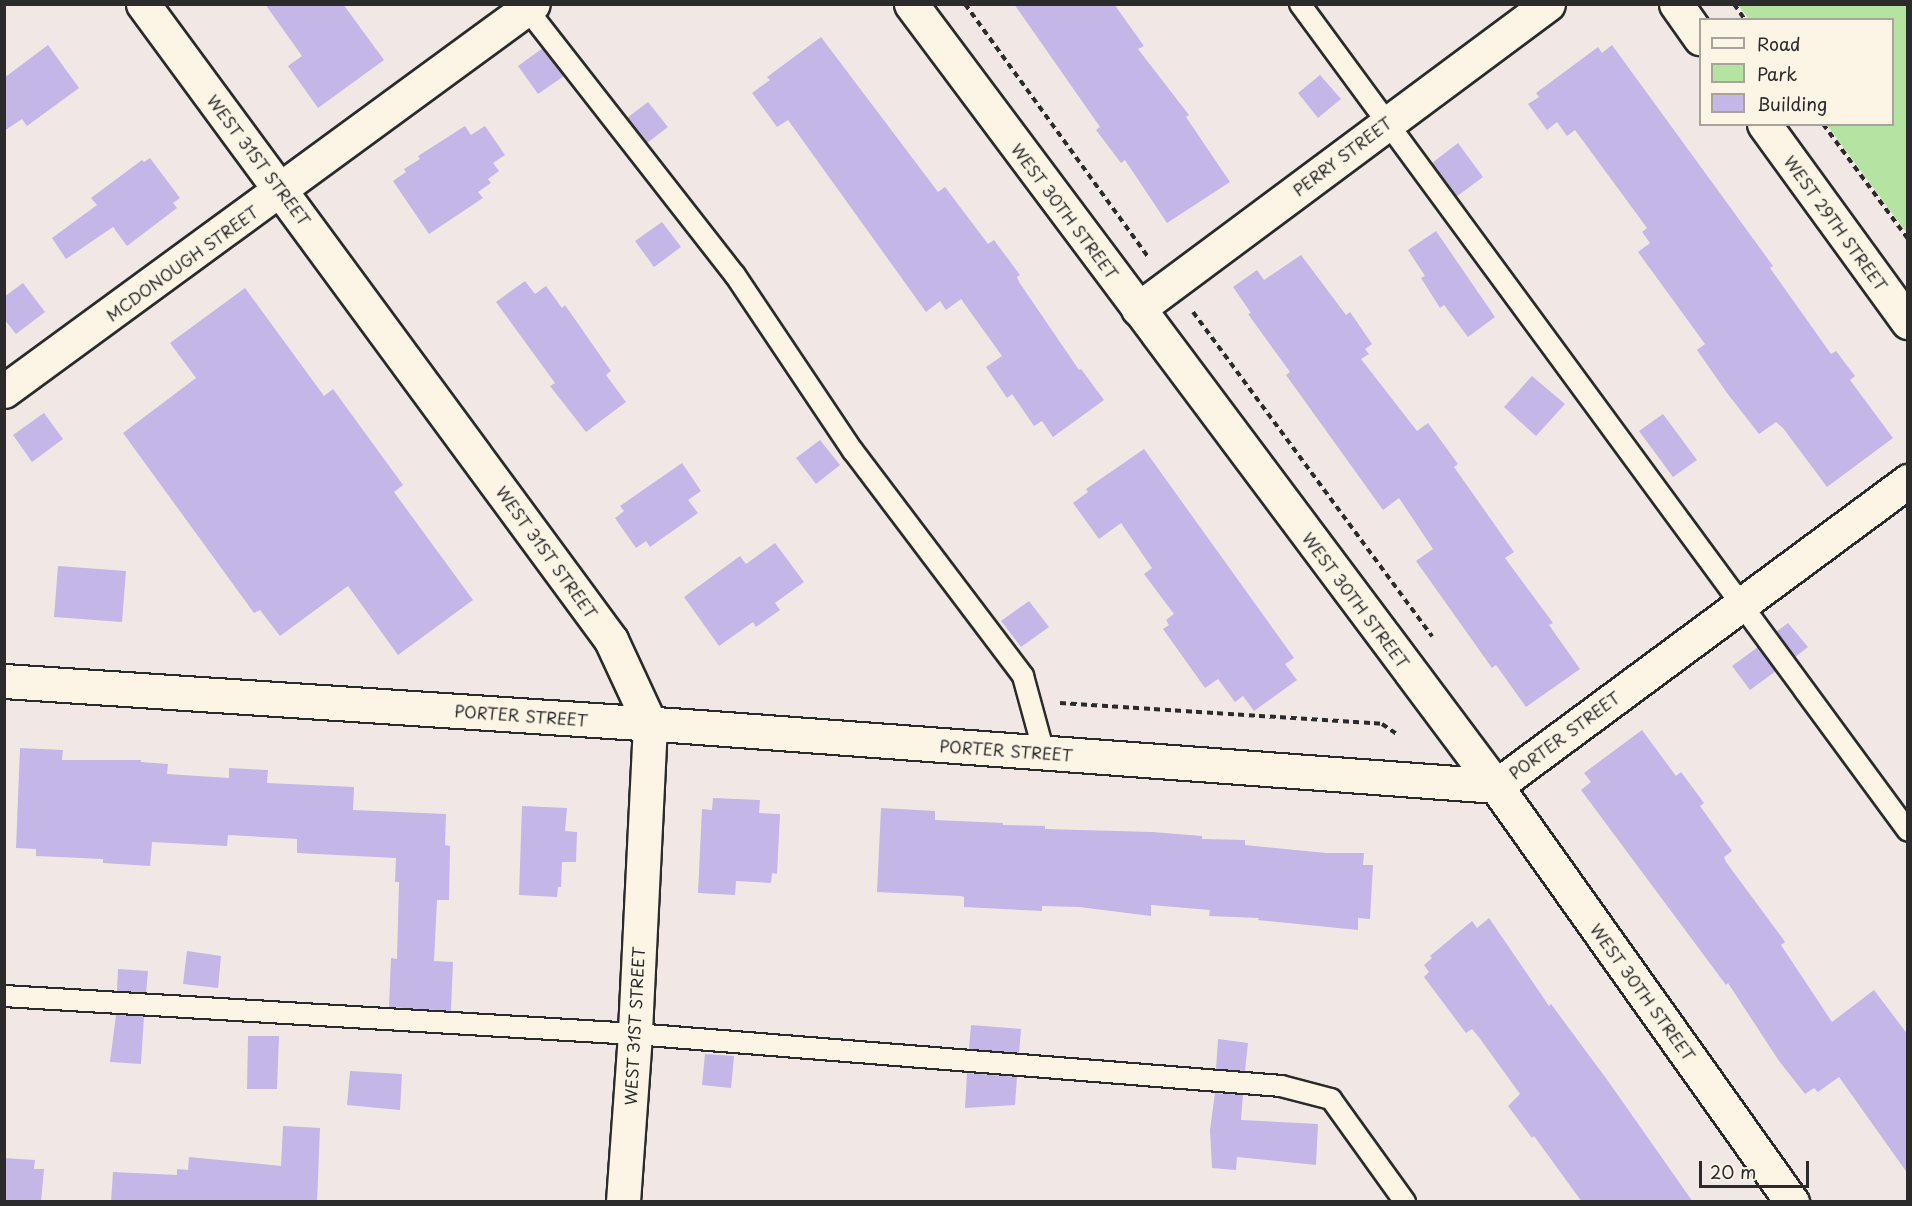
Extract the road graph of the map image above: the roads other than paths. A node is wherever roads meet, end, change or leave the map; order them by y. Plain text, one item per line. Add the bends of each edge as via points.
1 (143, 4) edge
2 (911, 4) edge
3 (1300, 4) edge
4 (1548, 4) edge
5 (1676, 4) edge
6 (530, 7) edge
7 (1699, 35) edge
8 (1387, 122) junction
9 (1765, 126) edge
10 (282, 191) junction
11 (1138, 309) junction
12 (1908, 322) edge
13 (4, 391) edge
14 (1908, 481) edge
15 (1739, 605) junction
16 (4, 681) edge
17 (650, 724) junction
18 (1044, 753) junction
19 (1496, 786) junction
20 (1908, 831) edge
21 (4, 996) edge
22 (635, 1034) junction
23 (623, 1202) edge
24 (1405, 1202) edge
25 (1792, 1202) edge

1 - 10 street, WEST 31ST STREET
2 - 11 street, WEST 30TH STREET
3 - 8 lane
4 - 8 street, PERRY STREET
5 - 7 street
6 - 10 street, MCDONOUGH STREET
6 - 18 lane via 735,275 854,451 1023,676
8 - 11 street, PERRY STREET
8 - 15 lane
9 - 12 street, WEST 29TH STREET
10 - 13 street, MCDONOUGH STREET
10 - 17 street, WEST 31ST STREET via 611,640
11 - 19 street, WEST 30TH STREET
14 - 15 street, PORTER STREET
15 - 19 street, PORTER STREET
15 - 20 lane
16 - 17 street, PORTER STREET
17 - 18 street, PORTER STREET
17 - 22 street, WEST 31ST STREET
18 - 19 street, PORTER STREET
19 - 25 street, WEST 30TH STREET
21 - 22 lane
22 - 23 street, WEST 31ST STREET
22 - 24 lane via 1281,1086 1331,1099

